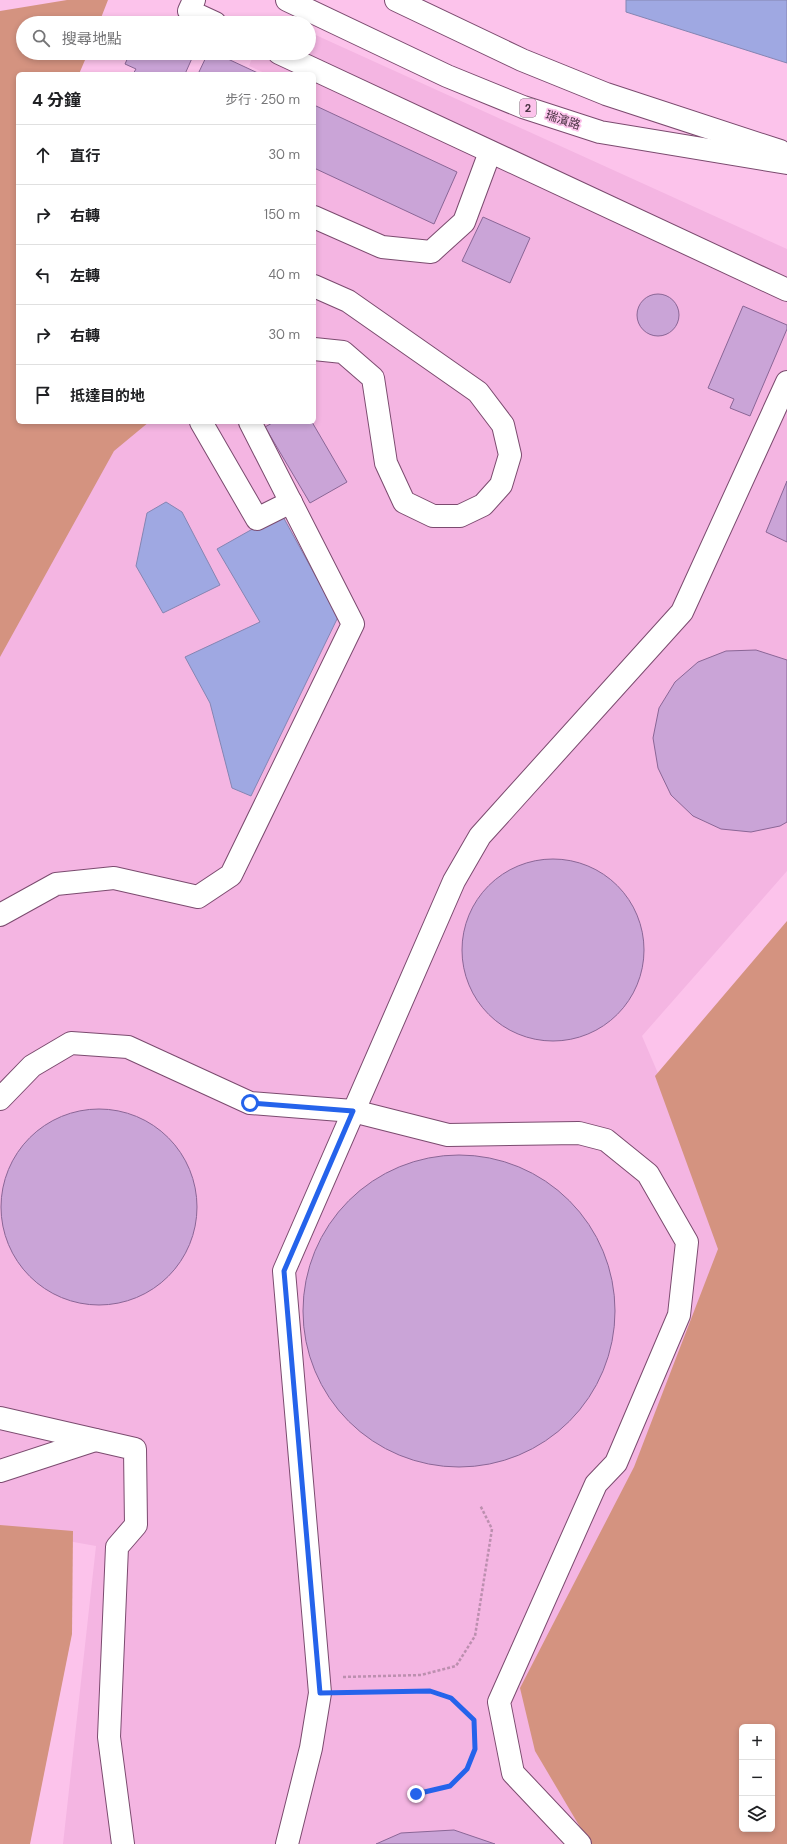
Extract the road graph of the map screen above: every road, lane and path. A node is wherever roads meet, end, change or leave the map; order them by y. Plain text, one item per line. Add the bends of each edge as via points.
1 (194, 0) edge
2 (287, 0) edge
3 (396, 0) edge
4 (200, 16) edge
5 (294, 60) edge
6 (490, 152) junction
7 (787, 153) edge
8 (787, 164) edge
9 (316, 218) edge
10 (316, 287) edge
11 (787, 290) edge
12 (316, 348) edge
13 (787, 382) edge
14 (202, 424) edge
15 (251, 424) edge
16 (291, 502) junction
17 (0, 914) edge
18 (0, 1099) edge
19 (353, 1111) junction
20 (0, 1418) edge
21 (95, 1440) junction
22 (0, 1471) edge
23 (480, 1505) dead end
24 (319, 1685) junction
25 (416, 1794) dead end
26 (123, 1844) edge
27 (287, 1844) edge
28 (580, 1844) edge

1 - 4 main road via 189,11
2 - 8 main road, 瑞濱路 / 2 via 447,76 523,107 600,132
3 - 7 main road via 522,60 606,94
5 - 6 main road
6 - 9 main road via 464,222 431,252 382,247
6 - 11 main road
10 - 12 main road via 348,301 478,392 503,426 510,455 501,485 483,505 460,516 433,516 404,502 386,463 373,378 343,352
13 - 19 main road via 682,612 480,836 454,881
14 - 16 main road via 257,519
15 - 16 main road
16 - 17 main road via 353,624 231,875 198,897 114,878 56,884
18 - 19 main road via 32,1066 71,1043 128,1047 250,1103
19 - 24 main road via 284,1271
19 - 28 main road via 448,1135 579,1132 606,1140 648,1174 687,1242 679,1315 616,1463 596,1484 499,1702 514,1773
20 - 21 main road
21 - 22 main road
21 - 26 main road via 135,1449 136,1525 117,1547 109,1736
23 - 24 path via 492,1529 475,1636 456,1666 421,1675
24 - 25 path via 430,1691 451,1698 474,1720 475,1749 467,1769 450,1786
24 - 27 main road via 311,1748

